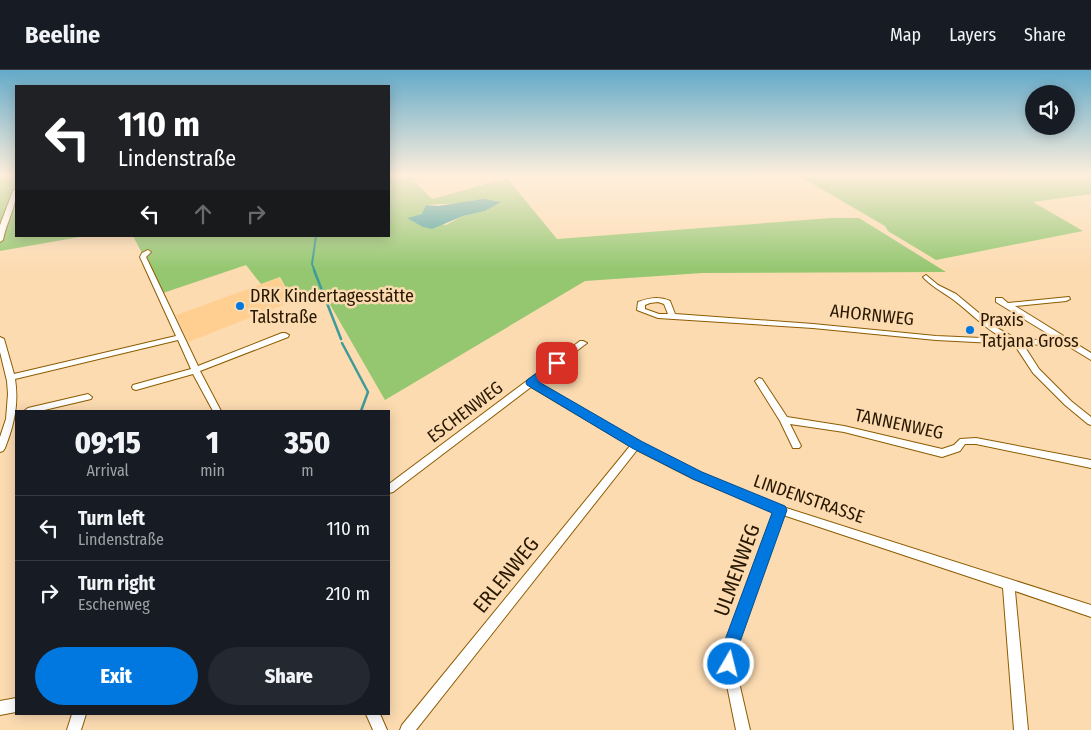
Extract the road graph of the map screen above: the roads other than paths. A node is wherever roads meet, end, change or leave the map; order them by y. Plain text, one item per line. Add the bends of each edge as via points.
1 (10, 207) edge
2 (0, 240) edge
3 (148, 252) dead end
4 (926, 277) dead end
5 (1066, 299) dead end
6 (999, 300) dead end
7 (1007, 305) junction
8 (672, 316) dead end
9 (285, 335) dead end
10 (180, 337) junction
11 (0, 338) edge
12 (583, 343) dead end
13 (1018, 343) junction
14 (1070, 344) junction
15 (1091, 356) edge
16 (196, 369) junction
17 (12, 377) junction
18 (759, 381) dead end
19 (531, 383) junction
20 (136, 387) dead end
21 (88, 397) dead end
22 (32, 410) edge
23 (216, 410) edge
24 (14, 414) edge
25 (784, 420) junction
26 (1091, 422) edge
27 (636, 445) junction
28 (796, 446) dead end
29 (0, 448) edge
30 (1091, 464) edge
31 (390, 488) edge
32 (780, 510) junction
33 (1008, 583) junction
34 (1091, 611) edge
35 (15, 705) edge
36 (0, 708) edge
37 (79, 715) edge
38 (373, 715) edge
39 (74, 730) edge
40 (380, 730) edge
41 (407, 730) edge
42 (743, 730) edge
43 (1021, 730) edge

1 - 2 street
3 - 10 street via 143,257
4 - 13 street via 994,330
5 - 7 street
6 - 7 street
7 - 14 street
8 - 13 street, AHORNWEG
9 - 16 street
10 - 16 street
10 - 17 street
11 - 17 street
12 - 19 street, ESCHENWEG
13 - 14 street, AHORNWEG
13 - 26 street via 1036,371
14 - 15 street
16 - 20 street
16 - 23 street
17 - 24 street
18 - 25 street
19 - 27 street, LINDENSTRASSE
19 - 31 street, ESCHENWEG
21 - 22 street
24 - 29 street
25 - 28 street
25 - 30 street, TANNENWEG via 841,428 942,453 957,448 963,441 976,441
27 - 32 street, LINDENSTRASSE via 697,476
27 - 41 street, ERLENWEG
32 - 33 street, LINDENSTRASSE
32 - 42 street, ULMENWEG via 727,656
33 - 34 street, LINDENSTRASSE
33 - 43 street
35 - 36 street
37 - 39 street
38 - 40 street

